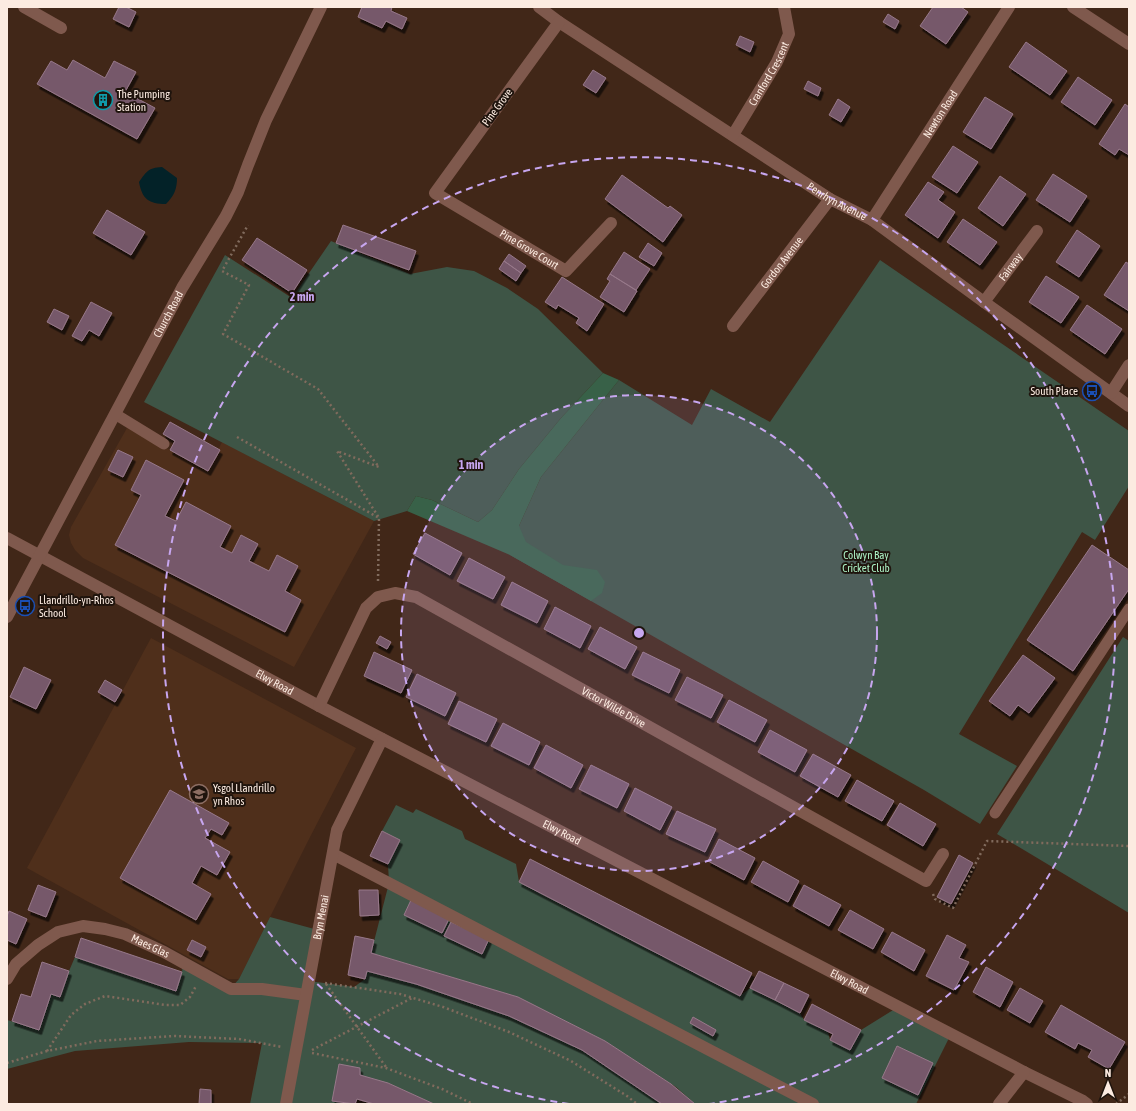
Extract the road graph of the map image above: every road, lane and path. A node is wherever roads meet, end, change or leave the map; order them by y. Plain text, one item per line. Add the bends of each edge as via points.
1 (24, 7) edge
2 (321, 7) edge
3 (538, 7) edge
4 (784, 7) edge
5 (1008, 7) edge
6 (1073, 7) edge
7 (41, 11) edge
8 (559, 22) junction
9 (61, 28) dead end
10 (1129, 44) edge
11 (733, 135) junction
12 (435, 193) joint
13 (830, 199) junction
14 (872, 220) junction
15 (611, 223) dead end
16 (248, 225) dead end
17 (1037, 231) dead end
18 (984, 302) junction
19 (733, 326) dead end
20 (1129, 365) edge
21 (1111, 393) junction
22 (1129, 406) edge
23 (115, 414) junction
24 (237, 437) dead end
25 (164, 444) dead end
26 (379, 518) junction
27 (7, 538) edge
28 (39, 556) junction
29 (378, 597) junction
30 (1129, 609) edge
31 (7, 618) edge
32 (319, 706) junction
33 (382, 739) junction
34 (995, 813) dead end
35 (1129, 846) edge
36 (333, 854) junction
37 (943, 854) dead end
38 (926, 882) junction
39 (204, 974) junction
40 (7, 979) edge
41 (309, 981) junction
42 (326, 983) junction
43 (306, 995) junction
44 (412, 998) junction
45 (357, 1027) junction
46 (296, 1050) junction
47 (47, 1051) junction
48 (7, 1063) edge
49 (386, 1068) junction
50 (1024, 1072) junction
51 (1129, 1094) edge
52 (286, 1104) edge
53 (473, 1104) edge
54 (637, 1104) edge
55 (813, 1104) edge
56 (999, 1104) edge
57 (1087, 1104) edge
58 (1116, 1104) edge

1 - 7 street
2 - 23 street, Church Road via 266,120 226,216 182,288
3 - 8 street, Penrhyn Avenue
4 - 11 street, Cranford Crescent via 788,34 777,62
5 - 14 street, Newton Road
6 - 10 street
7 - 9 street
8 - 11 street, Penrhyn Avenue
8 - 12 street, Pine Grove
11 - 13 street, Penrhyn Avenue
12 - 15 street, Pine Grove Court via 566,271
13 - 14 street, Penrhyn Avenue
13 - 19 street, Gordon Avenue
14 - 18 street, Penrhyn Avenue
16 - 26 path via 222,271 249,285 223,334 318,389 379,467 337,451
17 - 18 street, Fairway
18 - 21 street, Penrhyn Avenue
20 - 21 street
21 - 22 street, Penrhyn Avenue
23 - 25 lane
23 - 28 street, Church Road
24 - 26 path
26 - 29 path
27 - 28 street, Elwy Road
28 - 31 street, Church Road
28 - 32 street, Elwy Road
29 - 32 street via 366,608
29 - 38 street, Victor Wilde Drive via 394,594 416,597
30 - 34 lane
32 - 33 street, Elwy Road
33 - 36 street, Bryn Menai via 337,830
33 - 50 street, Elwy Road
35 - 38 path via 987,841 953,908 935,899
36 - 41 street, Bryn Menai
36 - 55 street
37 - 38 street
39 - 40 street, Maes Glas via 125,934 82,926 58,932 38,945 16,964
39 - 43 street, Maes Glas via 231,988 262,988
39 - 47 path via 190,997 180,1005 105,996 85,1004 71,1015
41 - 42 path
41 - 43 street, Bryn Menai
42 - 44 path
42 - 45 path
43 - 46 street, Bryn Menai
44 - 45 path
44 - 54 path via 510,1032 571,1061
45 - 49 path
45 - 49 path via 308,1052
46 - 47 path via 239,1039 174,1036 97,1041
46 - 52 street, Bryn Menai
47 - 48 path
49 - 53 path via 442,1089
50 - 56 street
50 - 57 street, Elwy Road via 1084,1100
51 - 58 path

